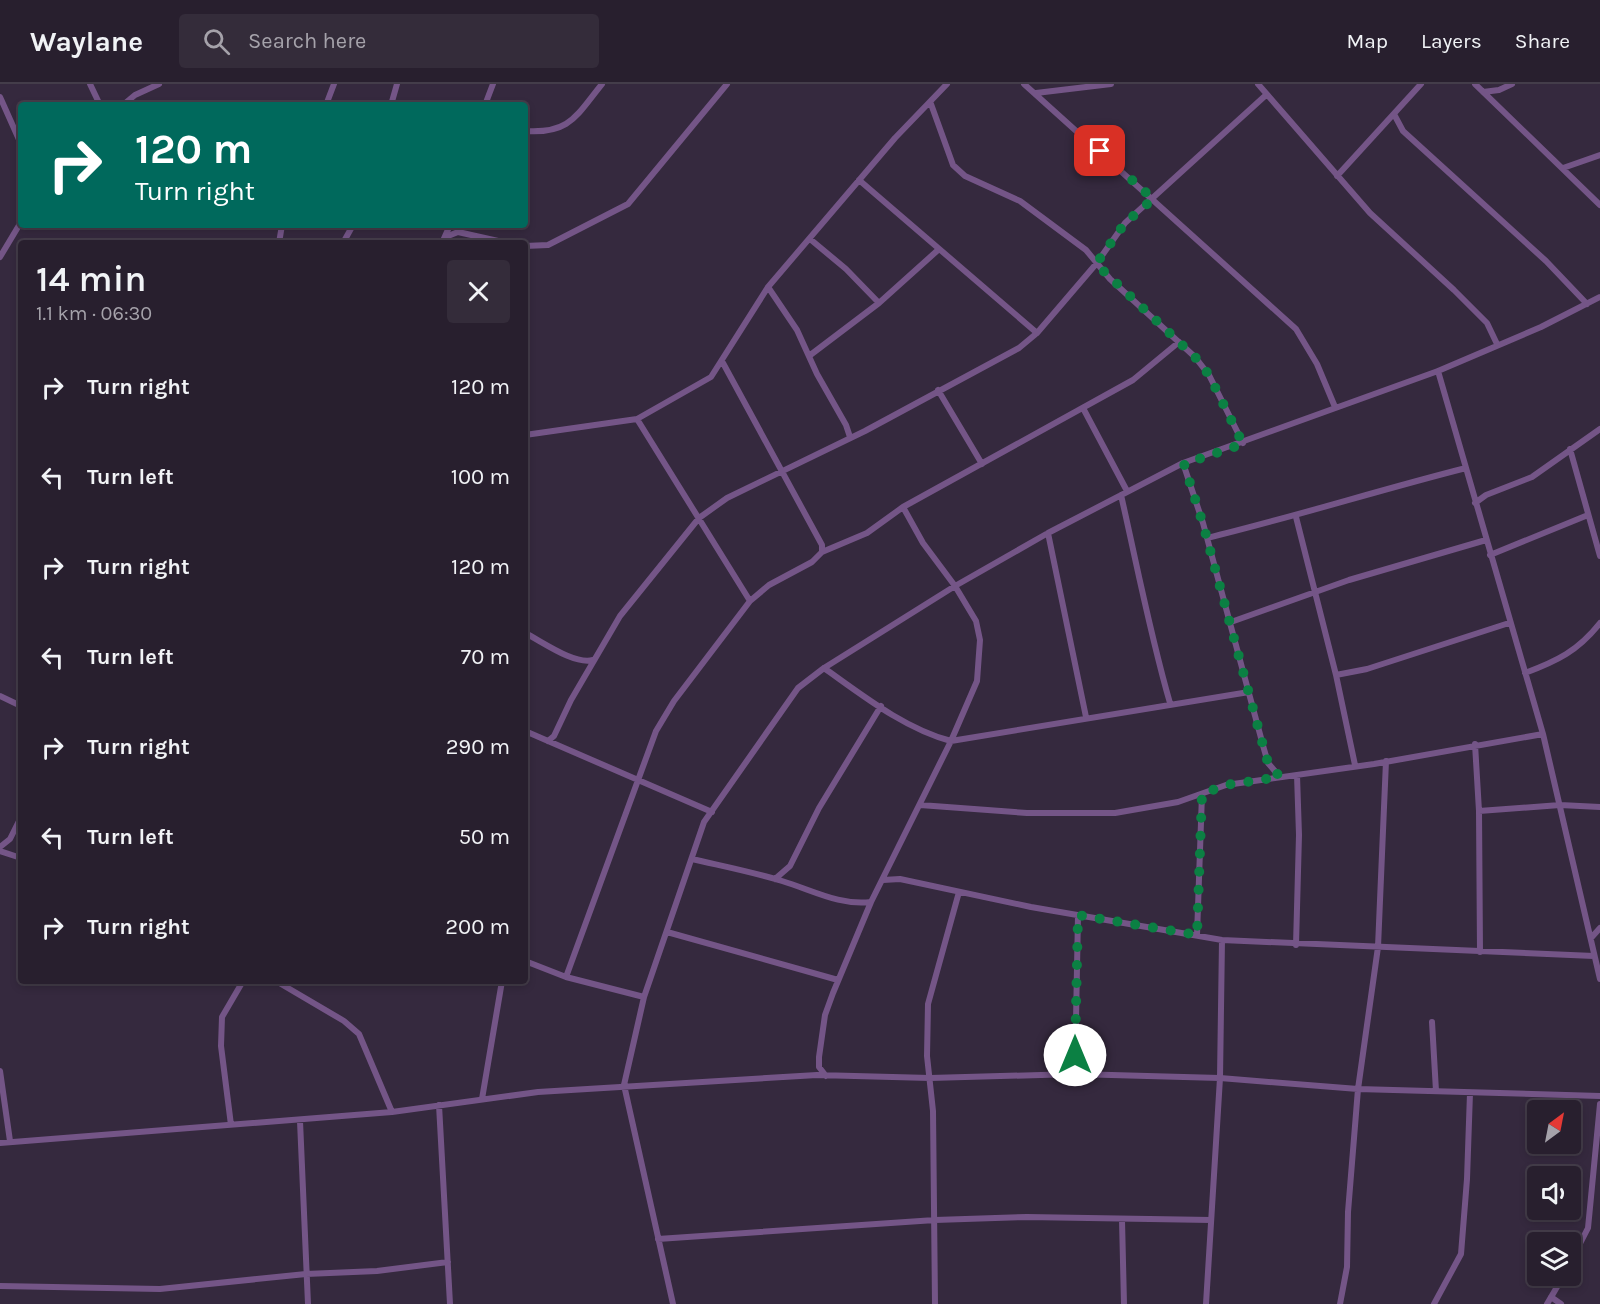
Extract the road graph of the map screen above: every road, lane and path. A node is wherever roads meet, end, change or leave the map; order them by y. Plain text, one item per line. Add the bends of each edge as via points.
1 (90, 84) edge
2 (159, 84) edge
3 (334, 84) edge
4 (397, 84) edge
5 (493, 84) edge
6 (602, 84) edge
7 (727, 84) edge
8 (947, 84) edge
9 (1024, 84) edge
10 (1111, 84) edge
11 (1258, 84) edge
12 (1421, 84) edge
13 (1475, 84) edge
14 (1512, 84) edge
15 (1055, 91) junction
16 (1483, 92) junction
17 (1035, 93) junction
18 (1266, 96) junction
19 (0, 97) edge
20 (99, 102) edge
21 (127, 102) edge
22 (327, 102) edge
23 (392, 102) edge
24 (486, 102) edge
25 (1046, 102) junction
26 (931, 104) junction
27 (1395, 116) junction
28 (528, 131) edge
29 (18, 138) edge
30 (1600, 155) edge
31 (1563, 168) junction
32 (1337, 176) junction
33 (859, 180) junction
34 (1153, 199) junction
35 (1600, 205) edge
36 (18, 227) edge
37 (449, 228) edge
38 (448, 236) junction
39 (810, 239) junction
40 (445, 240) edge
41 (494, 240) edge
42 (528, 246) edge
43 (938, 250) junction
44 (0, 257) edge
45 (1096, 264) junction
46 (768, 287) junction
47 (1600, 297) edge
48 (879, 303) junction
49 (1587, 304) junction
50 (1037, 333) junction
51 (1493, 333) junction
52 (1506, 341) junction
53 (1179, 342) junction
54 (1497, 344) junction
55 (809, 356) junction
56 (723, 363) junction
57 (1438, 370) junction
58 (939, 390) junction
59 (1335, 407) junction
60 (1083, 408) junction
61 (637, 419) junction
62 (1600, 429) edge
63 (528, 435) edge
64 (850, 437) junction
65 (1243, 444) junction
66 (1570, 449) junction
67 (982, 464) junction
68 (1184, 464) junction
69 (1466, 468) junction
70 (782, 473) junction
71 (1127, 491) junction
72 (1121, 495) junction
73 (1475, 503) junction
74 (903, 507) junction
75 (1588, 514) junction
76 (1296, 517) junction
77 (699, 518) junction
78 (1048, 533) junction
79 (1207, 538) junction
80 (1486, 540) junction
81 (822, 552) junction
82 (1490, 555) junction
83 (1600, 556) edge
84 (955, 586) junction
85 (1315, 594) junction
86 (750, 602) junction
87 (1231, 622) junction
88 (1600, 622) edge
89 (1509, 623) junction
90 (528, 635) edge
91 (594, 660) junction
92 (824, 668) junction
93 (1525, 673) junction
94 (1336, 675) junction
95 (1249, 692) junction
96 (0, 696) edge
97 (1170, 703) junction
98 (18, 705) edge
99 (881, 706) junction
100 (1086, 717) junction
101 (1543, 734) junction
102 (528, 736) edge
103 (548, 741) junction
104 (951, 741) junction
105 (1475, 744) junction
106 (1386, 761) junction
107 (1355, 765) junction
108 (1297, 775) junction
109 (1280, 777) junction
110 (639, 779) junction
111 (1202, 794) junction
112 (920, 805) junction
113 (1560, 805) junction
114 (1600, 807) edge
115 (1479, 811) junction
116 (711, 812) junction
117 (18, 823) edge
118 (0, 849) edge
119 (18, 857) edge
120 (692, 859) junction
121 (775, 879) junction
122 (883, 880) junction
123 (959, 892) junction
124 (871, 902) junction
125 (1078, 915) junction
126 (1600, 928) edge
127 (667, 932) junction
128 (1197, 935) junction
129 (1591, 938) junction
130 (1222, 940) junction
131 (1296, 945) junction
132 (1378, 947) junction
133 (1480, 952) junction
134 (1594, 956) junction
135 (528, 962) edge
136 (566, 977) junction
137 (1600, 979) edge
138 (838, 980) junction
139 (241, 984) edge
140 (281, 984) edge
141 (501, 984) edge
142 (644, 997) junction
143 (1432, 1022) dead end
144 (0, 1071) edge
145 (1075, 1074) junction
146 (826, 1076) junction
147 (930, 1078) junction
148 (1220, 1078) junction
149 (624, 1085) junction
150 (1358, 1089) junction
151 (1436, 1091) junction
152 (1470, 1093) junction
153 (1600, 1096) edge
154 (482, 1099) junction
155 (1600, 1104) edge
156 (439, 1105) junction
157 (393, 1112) junction
158 (300, 1120) junction
159 (231, 1125) junction
160 (10, 1141) junction
161 (0, 1143) edge
162 (935, 1220) junction
163 (1122, 1220) junction
164 (1211, 1220) junction
165 (658, 1239) junction
166 (1581, 1242) edge
167 (448, 1262) junction
168 (306, 1274) junction
169 (0, 1286) edge
170 (1558, 1286) edge
171 (1551, 1297) junction
172 (308, 1304) edge
173 (450, 1304) edge
174 (673, 1304) edge
175 (935, 1304) edge
176 (1124, 1304) edge
177 (1206, 1304) edge
178 (1340, 1304) edge
179 (1434, 1304) edge
180 (1547, 1304) edge
181 (1561, 1304) edge

1 - 20 street
2 - 21 street
3 - 22 street
4 - 23 street
5 - 24 street
6 - 28 street via 566,127
7 - 42 street via 628,204 548,245
8 - 26 street
9 - 17 street
10 - 15 street
11 - 18 street
12 - 27 street
13 - 16 street
14 - 16 street
15 - 17 street
15 - 25 street
16 - 31 street
17 - 25 street
18 - 32 street
18 - 34 street via 1165,184
19 - 29 street
25 - 34 street
26 - 33 street
26 - 45 street via 953,165 965,176 1034,210 1086,250
27 - 32 street
27 - 49 street via 1404,131 1546,261
30 - 31 street
31 - 35 street
32 - 51 street via 1370,213 1455,290
33 - 39 street
33 - 43 street
34 - 45 street via 1125,223
34 - 59 street via 1296,329 1317,364
36 - 44 street
37 - 38 street
38 - 40 street
38 - 41 street via 458,232
39 - 46 street
39 - 48 street
43 - 48 street
43 - 50 street
45 - 50 street
45 - 53 street
46 - 55 street
46 - 56 street
47 - 49 street
48 - 55 street
49 - 52 street
50 - 58 street via 1019,348
51 - 52 street
51 - 54 street
52 - 54 street
53 - 60 street via 1133,380
53 - 65 street via 1209,375
54 - 57 street
55 - 64 street
56 - 61 street via 690,392
56 - 70 street
57 - 59 street
57 - 69 street
58 - 64 street
58 - 67 street
59 - 65 street
60 - 67 street
60 - 71 street
61 - 63 street
61 - 77 street
62 - 66 street
64 - 70 street
65 - 68 street
66 - 73 street via 1532,477
66 - 75 street
67 - 74 street
68 - 71 street
68 - 79 street
69 - 73 street
69 - 76 street
70 - 77 street via 727,498
70 - 81 street via 822,544
71 - 72 street
72 - 78 street
72 - 97 street via 1152,640
73 - 80 street
74 - 81 street via 867,533
74 - 84 street via 923,543
75 - 82 street
75 - 83 street
76 - 79 street
76 - 85 street
77 - 86 street
77 - 91 street via 620,616
78 - 84 street
78 - 100 street
79 - 87 street
80 - 82 street
80 - 85 street via 1349,580
81 - 86 street via 812,562 769,585
82 - 89 street
84 - 92 street
84 - 104 street via 975,621 980,650 977,681
85 - 87 street
85 - 94 street
86 - 110 street via 674,701 656,731
87 - 95 street
88 - 93 street via 1574,651
89 - 93 street
89 - 94 street via 1367,669
90 - 91 street via 574,659
91 - 103 street via 555,735
92 - 99 street
92 - 116 street via 798,688
93 - 101 street
94 - 107 street
95 - 97 street
95 - 109 street via 1268,763
96 - 98 street
97 - 100 street
99 - 104 street
99 - 121 street via 819,808 790,866
100 - 104 street
101 - 105 street
101 - 113 street
102 - 103 street
103 - 110 street
104 - 112 street
105 - 106 street
105 - 115 street
106 - 107 street
106 - 132 street
107 - 108 street
108 - 109 street
108 - 131 street
109 - 111 street via 1226,785
110 - 116 street
110 - 136 street
111 - 112 street via 1154,808 1115,813 1027,813
111 - 128 street
112 - 122 street
113 - 114 street
113 - 115 street
113 - 129 street
115 - 133 street
116 - 120 street
117 - 118 street
118 - 119 street
120 - 121 street
120 - 127 street
121 - 124 street via 834,899
122 - 123 street via 900,879
122 - 124 street
123 - 125 street
123 - 147 street via 928,1004
124 - 138 street
125 - 128 street
125 - 145 street
126 - 129 street
127 - 138 street
127 - 142 street
128 - 130 street
129 - 134 street
130 - 131 street
130 - 148 street
131 - 132 street
132 - 133 street
132 - 150 street
133 - 134 street
134 - 137 street
135 - 136 street
136 - 142 street
138 - 146 street via 820,1034 819,1067
139 - 159 street via 222,1017 221,1047
140 - 157 street via 344,1020 359,1034
141 - 154 street
142 - 149 street
143 - 151 street
144 - 160 street
145 - 147 street
145 - 148 street
146 - 147 street
146 - 149 street
147 - 162 street
148 - 150 street
148 - 164 street
149 - 154 street
149 - 165 street
150 - 151 street
150 - 178 street via 1347,1267
151 - 152 street
152 - 153 street
152 - 179 street via 1461,1254
154 - 156 street
155 - 166 street via 1588,1228
156 - 157 street
156 - 167 street
157 - 158 street
158 - 159 street
158 - 168 street
159 - 160 street
160 - 161 street
162 - 163 street via 1027,1217
162 - 165 street
162 - 175 street
163 - 164 street
163 - 176 street
164 - 177 street
165 - 174 street
167 - 168 street
167 - 173 street
168 - 169 street via 160,1289
168 - 172 street
170 - 171 street
171 - 180 street
171 - 181 street

